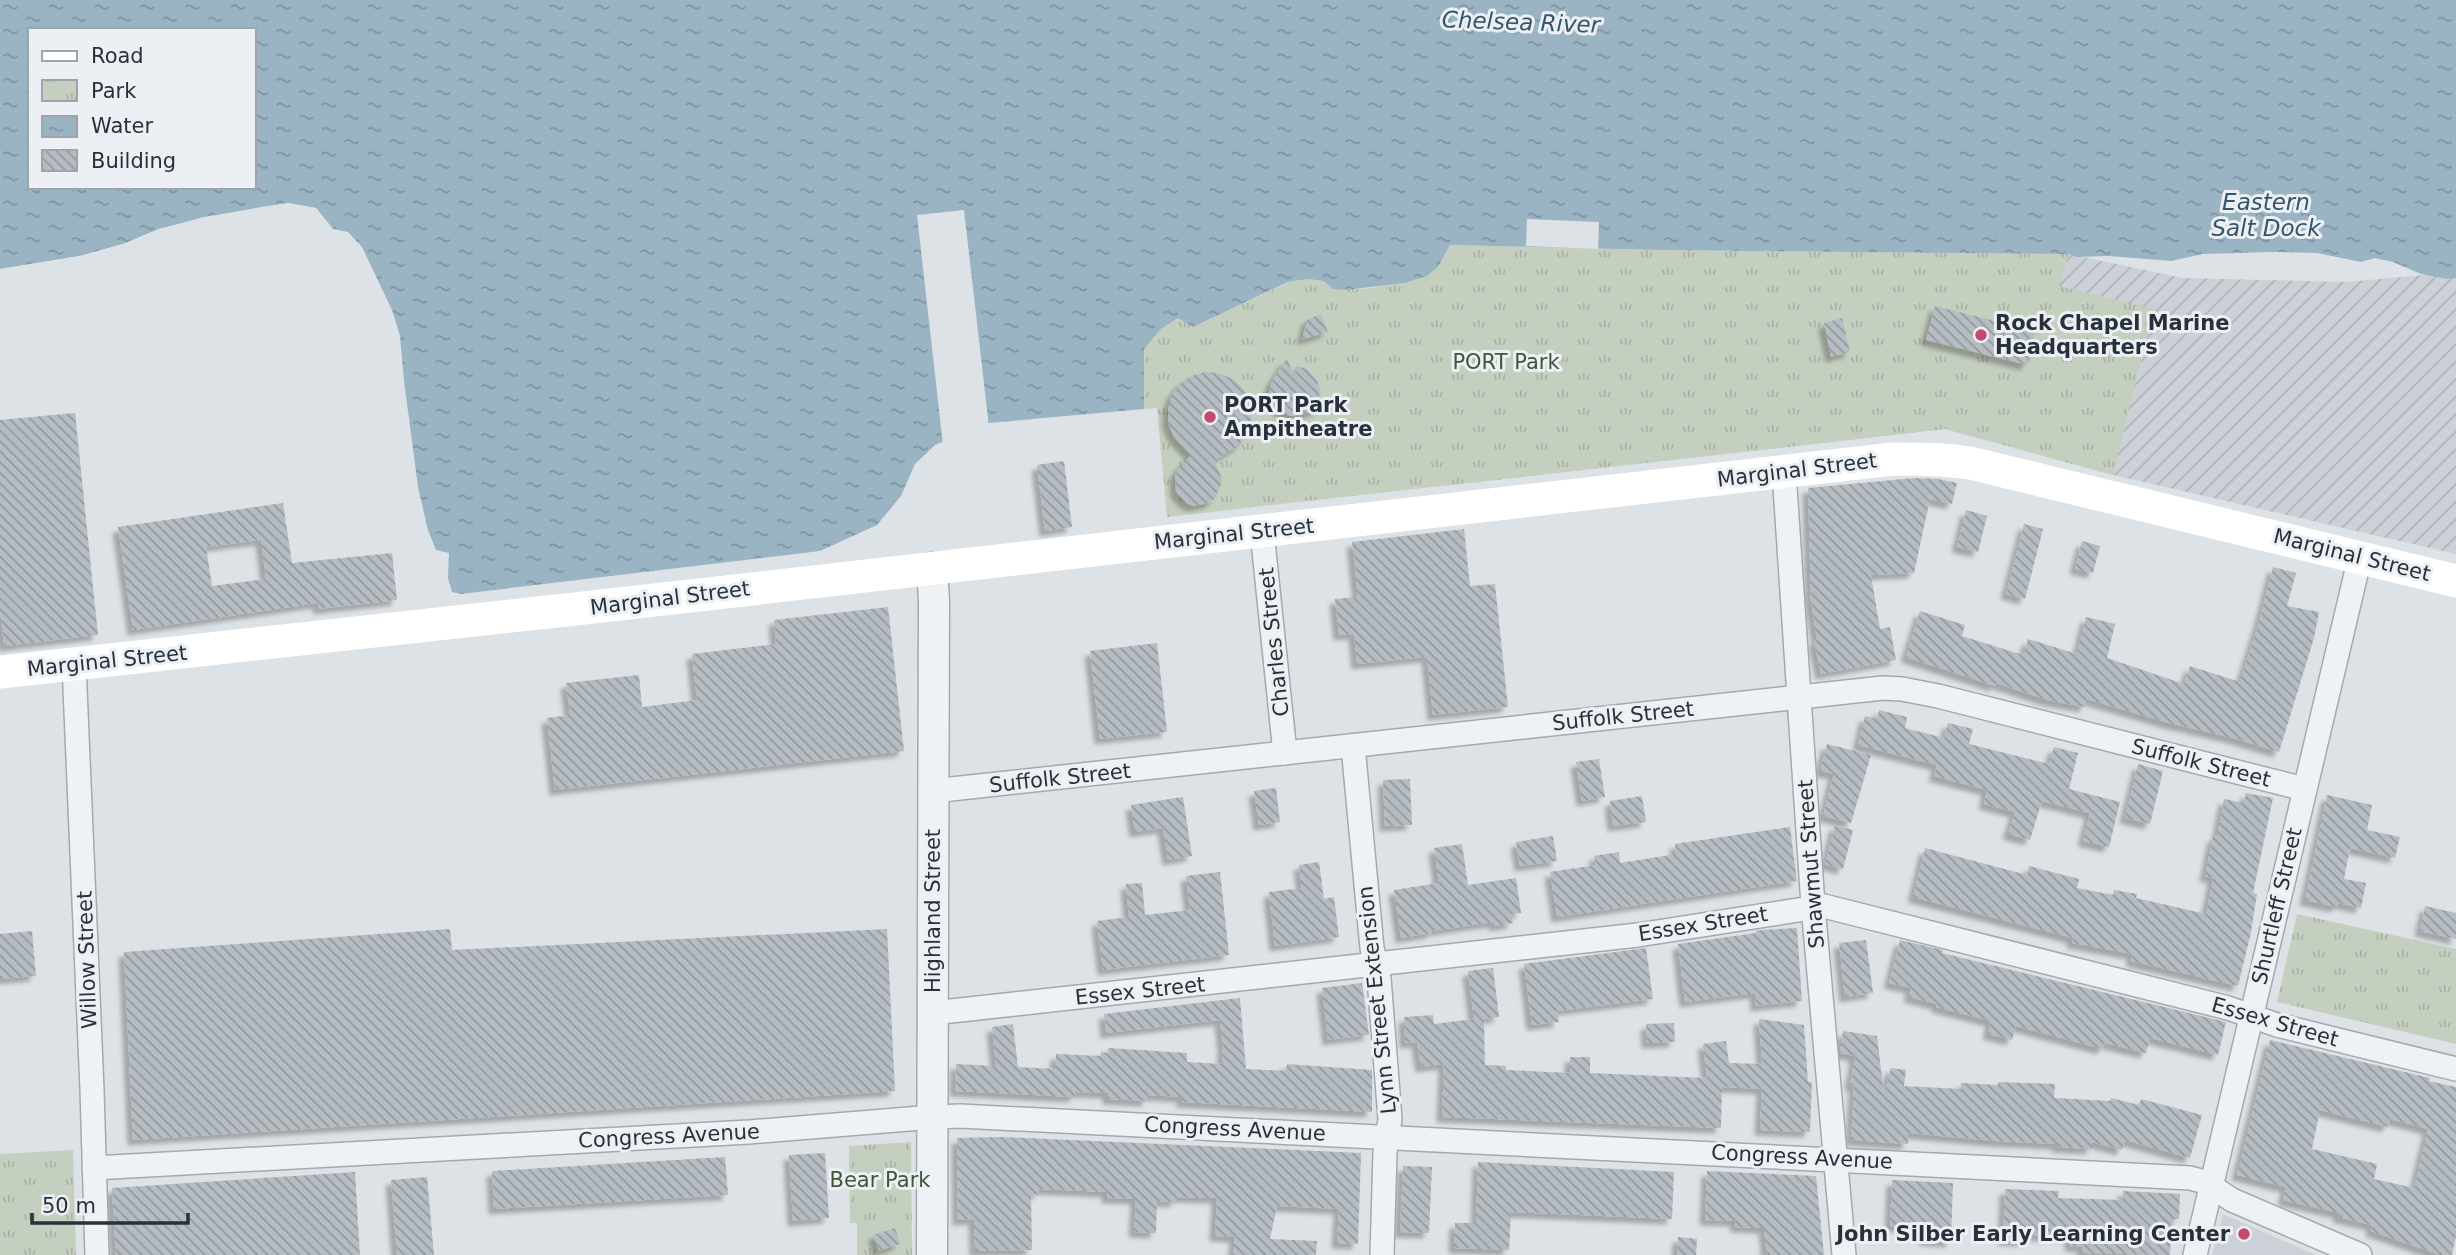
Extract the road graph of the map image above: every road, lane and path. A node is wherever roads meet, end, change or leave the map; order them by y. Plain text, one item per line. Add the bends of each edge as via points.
1 (1783, 472) junction
2 (1262, 532) junction
3 (2360, 557) junction
4 (932, 568) junction
5 (2456, 581) edge
6 (74, 664) junction
7 (0, 672) edge
8 (1798, 696) junction
9 (1353, 746) junction
10 (1285, 753) junction
11 (2304, 789) junction
12 (933, 791) junction
13 (1813, 906) junction
14 (1376, 965) junction
15 (933, 1013) junction
16 (2252, 1015) junction
17 (2456, 1069) edge
18 (933, 1117) junction
19 (1387, 1136) junction
20 (1836, 1158) junction
21 (94, 1168) junction
22 (2211, 1186) junction
23 (97, 1255) edge
24 (932, 1255) edge
25 (1382, 1255) edge
26 (1844, 1255) edge
27 (2195, 1255) edge
28 (2360, 1255) edge

1 - 2 main road, Marginal Street
1 - 3 main road, Marginal Street via 1892,459 1945,459
1 - 8 street, Shawmut Street
2 - 4 main road, Marginal Street
2 - 10 street, Charles Street
3 - 5 main road, Marginal Street
3 - 11 street, Shurtleff Street
4 - 6 main road, Marginal Street
4 - 12 street, Highland Street
6 - 7 main road, Marginal Street
6 - 21 street, Willow Street
8 - 9 street, Suffolk Street
8 - 11 street, Suffolk Street via 1883,688 1920,692
8 - 13 street, Shawmut Street
9 - 10 street, Suffolk Street
9 - 14 street, Lynn Street Extension
10 - 12 street, Suffolk Street
11 - 16 street, Shurtleff Street
12 - 15 street, Highland Street
13 - 14 street, Essex Street via 1638,935
13 - 16 street, Essex Street via 1836,908
13 - 20 street, Shawmut Street
14 - 15 street, Essex Street
14 - 19 street, Lynn Street Extension via 1390,1119
15 - 18 street, Highland Street
16 - 17 street, Essex Street
16 - 22 street, Shurtleff Street
18 - 19 street, Congress Avenue
18 - 21 street, Congress Avenue via 735,1133
18 - 24 street, Highland Street
19 - 20 street, Congress Avenue
19 - 25 street, Lynn Street Extension
20 - 22 street, Congress Avenue via 2190,1178
20 - 26 street, Shawmut Street
21 - 23 street, Willow Street
22 - 27 street, Shurtleff Street
22 - 28 street, Congress Avenue via 2232,1200

